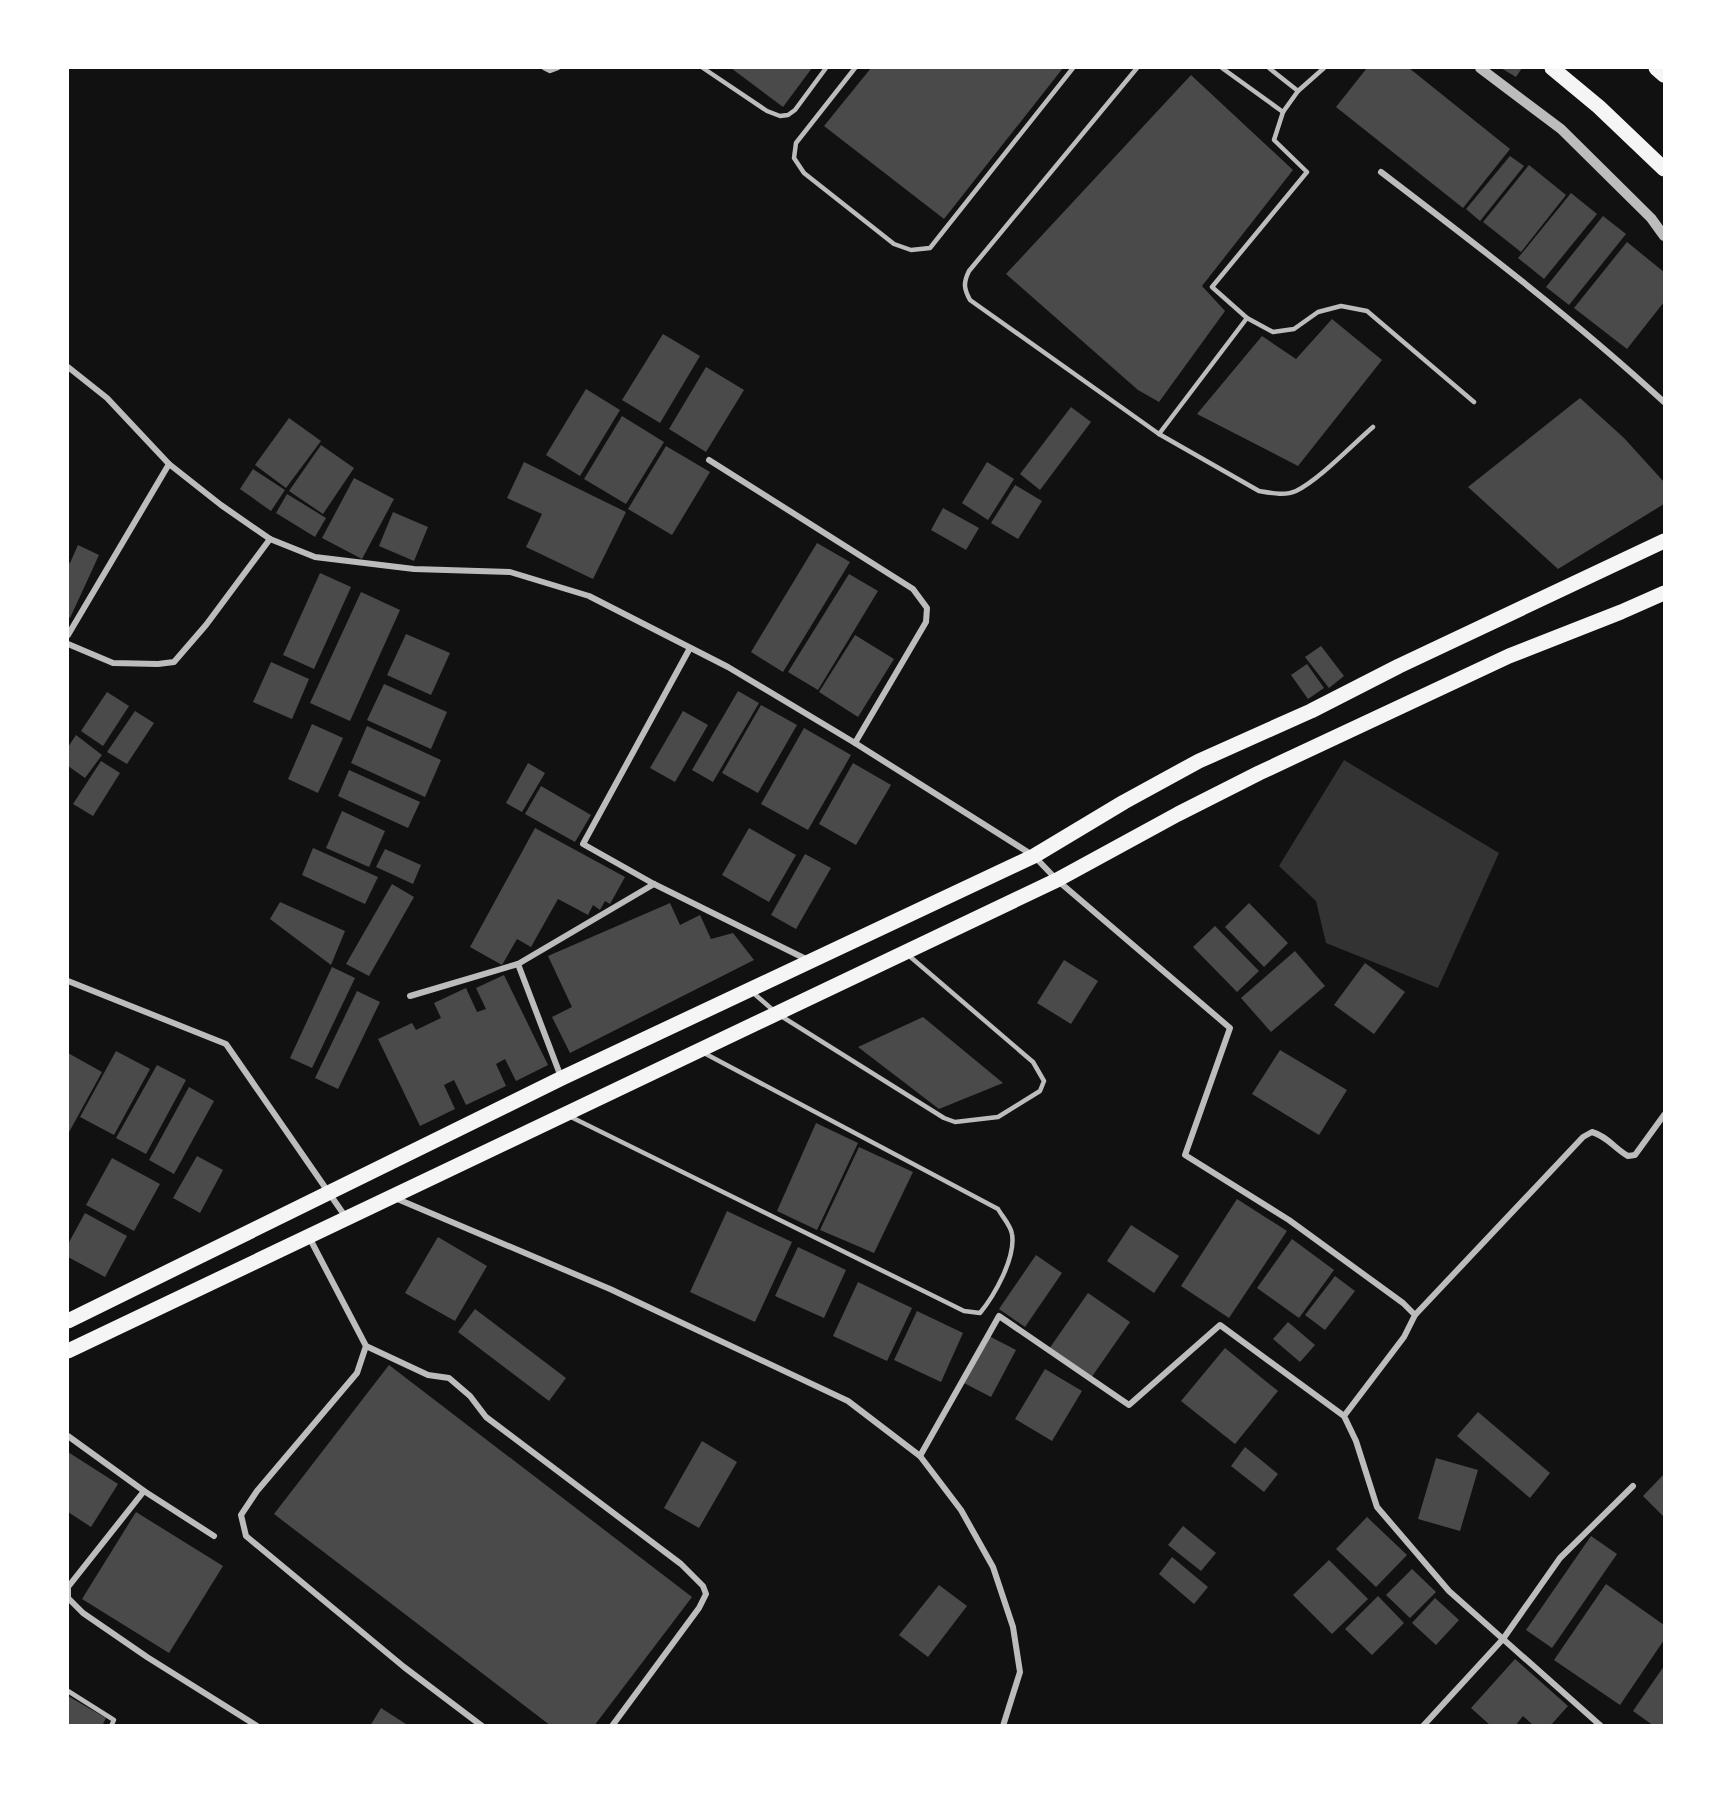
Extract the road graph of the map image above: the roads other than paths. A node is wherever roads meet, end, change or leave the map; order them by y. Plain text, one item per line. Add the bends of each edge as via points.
1 (544, 68) edge
2 (558, 68) edge
3 (703, 68) edge
4 (826, 68) edge
5 (855, 68) edge
6 (1073, 68) edge
7 (1137, 68) edge
8 (1222, 68) edge
9 (1269, 68) edge
10 (1324, 68) edge
11 (1480, 68) edge
12 (1552, 68) edge
13 (1656, 68) edge
14 (1665, 75) edge
15 (1298, 91) junction
16 (1283, 112) junction
17 (1665, 170) edge
18 (1381, 172) dead end
19 (1665, 236) edge
20 (1247, 318) junction
21 (68, 367) edge
22 (1474, 402) dead end
23 (1665, 402) edge
24 (1372, 427) dead end
25 (1159, 434) junction
26 (709, 460) dead end
27 (169, 464) junction
28 (270, 539) junction
29 (1665, 541) edge
30 (1665, 593) edge
31 (68, 635) edge
32 (68, 644) edge
33 (690, 648) junction
34 (855, 743) junction
35 (1034, 856) junction
36 (1057, 880) junction
37 (654, 884) junction
38 (905, 952) junction
39 (811, 962) junction
40 (518, 964) junction
41 (68, 981) edge
42 (750, 991) junction
43 (410, 996) dead end
44 (777, 1013) junction
45 (699, 1051) junction
46 (562, 1078) junction
47 (566, 1114) junction
48 (1665, 1115) edge
49 (329, 1193) junction
50 (392, 1197) junction
51 (347, 1218) junction
52 (308, 1236) junction
53 (1415, 1316) junction
54 (68, 1321) edge
55 (366, 1346) junction
56 (68, 1351) edge
57 (1344, 1416) junction
58 (68, 1436) edge
59 (920, 1456) junction
60 (1633, 1486) dead end
61 (144, 1491) junction
62 (214, 1536) dead end
63 (1503, 1639) junction
64 (68, 1691) edge
65 (111, 1725) edge
66 (257, 1725) edge
67 (482, 1725) edge
68 (612, 1725) edge
69 (1002, 1725) edge
70 (1423, 1725) edge
71 (1601, 1725) edge

1 - 2 lane
3 - 4 lane via 780,116 795,110
5 - 6 lane via 796,143 794,158 804,173 894,244 911,250 930,248
7 - 25 lane via 964,281 970,300
8 - 16 lane
9 - 15 lane
10 - 15 lane
11 - 19 street via 1561,129
12 - 17 main road
13 - 14 main road
15 - 16 lane
16 - 20 lane via 1274,140 1307,172 1212,287
18 - 23 street via 1518,276
20 - 22 lane via 1273,332 1294,328 1318,312 1341,306 1367,311
20 - 25 lane
21 - 27 street via 107,398
24 - 25 lane via 1311,481 1294,492 1275,494 1259,491
26 - 34 street via 913,589 927,608 926,622
27 - 28 street
27 - 31 street
28 - 32 street via 174,662 113,663
28 - 33 street via 315,557 414,569 510,572 589,596
29 - 35 main road via 1199,761
30 - 36 main road via 1509,656 1259,773
33 - 34 street
33 - 37 street via 583,844
34 - 35 street
35 - 36 street
35 - 39 main road
36 - 38 main road
36 - 53 street via 1230,1028 1185,1155 1288,1220 1403,1303
37 - 39 street
37 - 40 street
38 - 44 main road
38 - 44 lane via 1033,1062 1044,1081 1040,1090 998,1117 955,1122
39 - 42 main road
40 - 43 street
40 - 46 street
41 - 49 street via 226,1044
42 - 44 lane
42 - 46 main road
44 - 45 main road
45 - 47 main road
45 - 47 lane via 998,1209 1012,1234 1009,1259 991,1301 980,1313 964,1311
46 - 49 main road
47 - 50 main road
48 - 53 street via 1635,1155 1628,1156 1601,1135 1592,1132 1583,1137
49 - 51 street
49 - 54 main road
50 - 51 main road
50 - 59 street via 610,1288 848,1401
51 - 52 main road
52 - 55 street
52 - 56 main road
53 - 57 street
55 - 67 street via 357,1373 241,1515 246,1536 404,1667
55 - 68 street via 428,1375 449,1378 486,1417 681,1564 703,1586 706,1594 699,1608
57 - 59 street via 1220,1325 1129,1405 999,1316
57 - 63 street via 1377,1507 1449,1591
58 - 61 street
59 - 69 street via 972,1529 993,1568 1013,1627 1020,1672
60 - 63 street via 1560,1558
61 - 62 street
61 - 66 street via 68,1587 68,1598 147,1657
63 - 70 street
63 - 71 street
64 - 65 lane via 114,1720

